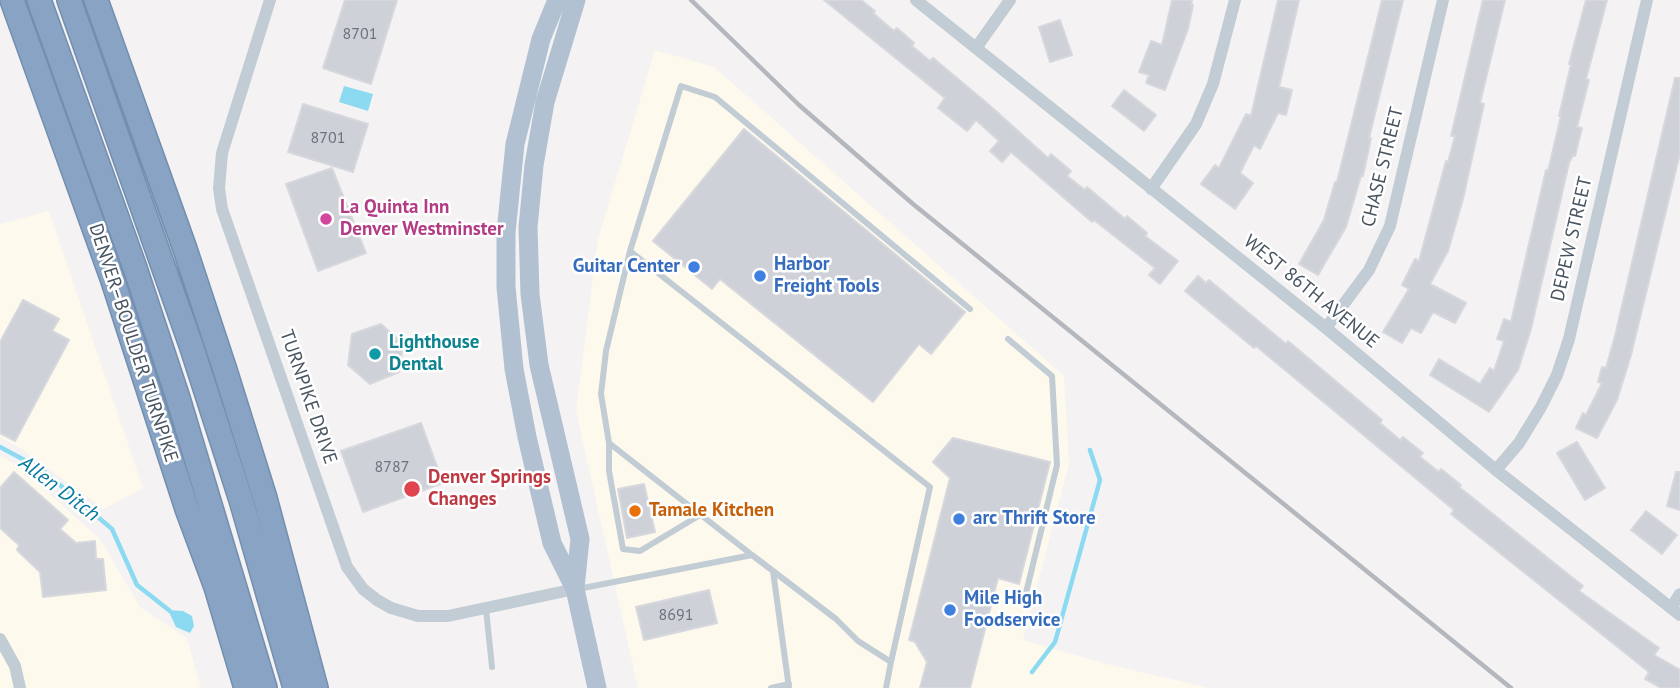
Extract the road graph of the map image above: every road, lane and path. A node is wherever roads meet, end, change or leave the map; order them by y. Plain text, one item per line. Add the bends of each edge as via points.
1 (12, 0) edge
2 (39, 0) edge
3 (69, 0) edge
4 (96, 0) edge
5 (270, 0) edge
6 (557, 0) edge
7 (576, 0) edge
8 (916, 0) edge
9 (1010, 0) edge
10 (1235, 0) edge
11 (1443, 0) edge
12 (1647, 0) edge
13 (976, 48) junction
14 (1151, 189) junction
15 (630, 251) junction
16 (970, 309) dead end
17 (1326, 328) junction
18 (1008, 340) dead end
19 (609, 443) junction
20 (1496, 470) junction
21 (700, 515) junction
22 (752, 555) junction
23 (773, 571) junction
24 (575, 589) junction
25 (1026, 593) dead end
26 (1680, 594) edge
27 (486, 609) junction
28 (1675, 611) edge
29 (0, 639) edge
30 (891, 662) junction
31 (492, 667) dead end
32 (789, 686) edge
33 (20, 688) edge
34 (246, 688) edge
35 (265, 688) edge
36 (295, 688) edge
37 (316, 688) edge
38 (597, 688) edge
39 (771, 688) edge
40 (886, 688) edge

1 - 34 highway, DENVER–BOULDER TURNPIKE via 112,278
2 - 35 highway via 174,385
3 - 36 highway via 192,348
4 - 37 highway via 225,370
5 - 27 street, TURNPIKE DRIVE via 222,153 219,188 222,209 341,552 363,589 391,608 433,617
6 - 24 main road via 541,39 515,145 506,287 527,437 552,543
7 - 24 main road via 545,103 528,227 539,365 580,539
8 - 13 street, WEST 86TH AVENUE
9 - 13 street
10 - 14 street via 1216,74 1196,124
11 - 17 street, CHASE STREET via 1390,226 1370,270
12 - 20 street, DEPEW STREET via 1569,339 1541,408
13 - 14 street, WEST 86TH AVENUE
14 - 17 street, WEST 86TH AVENUE
15 - 16 lane via 681,86 715,97
15 - 19 lane via 606,351 601,394
15 - 30 lane via 930,487
17 - 20 street, WEST 86TH AVENUE
18 - 25 lane via 1052,376 1057,466
19 - 21 lane
19 - 21 lane via 609,471 623,548 640,551
20 - 28 street, WEST 86TH AVENUE
21 - 22 lane
22 - 23 lane
22 - 24 lane
23 - 30 lane via 858,641
23 - 32 lane
24 - 27 street, TURNPIKE DRIVE
24 - 38 main road
26 - 28 street
27 - 31 lane
29 - 33 street via 15,666
30 - 40 lane
32 - 39 lane

